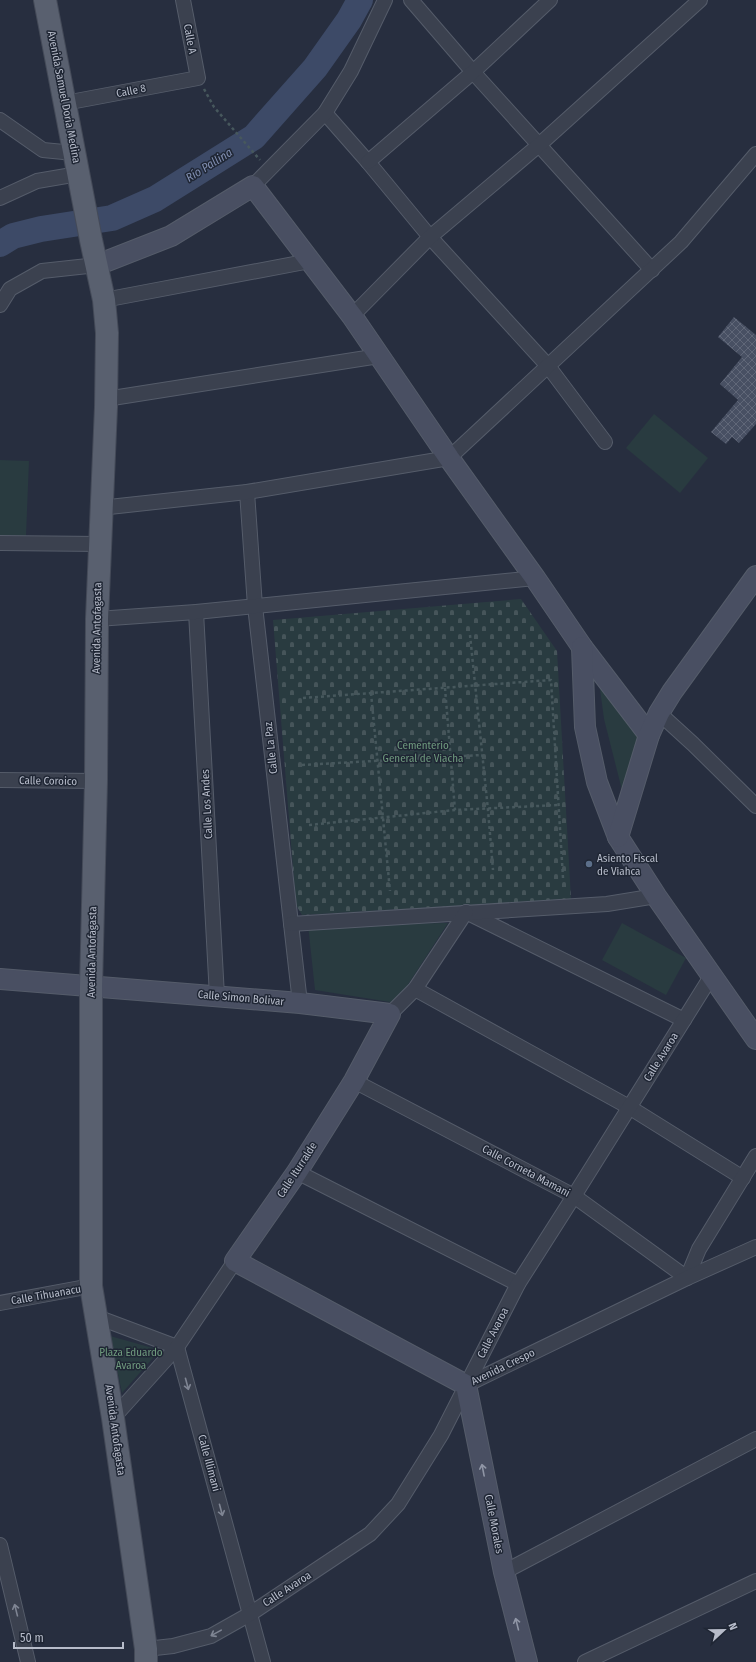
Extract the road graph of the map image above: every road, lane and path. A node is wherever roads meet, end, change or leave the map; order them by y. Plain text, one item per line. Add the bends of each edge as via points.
1 (45, 0) edge
2 (183, 0) edge
3 (385, 0) edge
4 (411, 0) edge
5 (550, 0) edge
6 (700, 0) edge
7 (473, 72) junction
8 (198, 78) junction
9 (65, 103) junction
10 (325, 113) junction
11 (0, 120) edge
12 (539, 145) junction
13 (74, 153) junction
14 (252, 153) dead end
15 (756, 154) edge
16 (368, 162) junction
17 (80, 184) junction
18 (253, 186) junction
19 (0, 198) edge
20 (430, 237) junction
21 (91, 240) joint
22 (310, 262) junction
23 (97, 265) junction
24 (652, 270) junction
25 (104, 300) junction
26 (0, 306) edge
27 (352, 316) junction
28 (379, 356) junction
29 (548, 366) junction
30 (106, 399) junction
31 (605, 442) dead end
32 (449, 458) junction
33 (247, 492) junction
34 (100, 508) junction
35 (0, 543) edge
36 (100, 544) junction
37 (756, 576) edge
38 (535, 578) junction
39 (256, 606) junction
40 (196, 612) junction
41 (97, 619) junction
42 (470, 635) dead end
43 (582, 647) junction
44 (475, 686) junction
45 (445, 688) junction
46 (371, 693) junction
47 (303, 698) dead end
48 (660, 714) junction
49 (649, 735) junction
50 (482, 755) junction
51 (450, 757) junction
52 (378, 761) junction
53 (302, 765) dead end
54 (0, 780) edge
55 (96, 781) junction
56 (755, 802) edge
57 (558, 805) junction
58 (455, 810) junction
59 (488, 810) junction
60 (383, 817) junction
61 (310, 825) dead end
62 (618, 837) junction
63 (493, 870) dead end
64 (563, 878) dead end
65 (390, 891) dead end
66 (656, 896) junction
67 (466, 912) junction
68 (291, 924) junction
69 (712, 975) junction
70 (0, 980) edge
71 (90, 987) junction
72 (415, 989) junction
73 (217, 996) junction
74 (300, 1003) junction
75 (390, 1014) junction
76 (684, 1020) junction
77 (756, 1039) edge
78 (354, 1081) junction
79 (629, 1107) junction
80 (756, 1156) edge
81 (297, 1172) junction
82 (743, 1178) junction
83 (574, 1196) junction
84 (756, 1247) edge
85 (235, 1261) junction
86 (687, 1278) junction
87 (518, 1284) junction
88 (91, 1286) junction
89 (0, 1303) edge
90 (97, 1317) junction
91 (176, 1347) junction
92 (466, 1385) junction
93 (113, 1418) junction
94 (756, 1439) edge
95 (0, 1545) edge
96 (504, 1572) junction
97 (756, 1581) edge
98 (250, 1614) junction
99 (146, 1656) edge
100 (28, 1662) edge
101 (263, 1662) edge
102 (527, 1662) edge
103 (585, 1662) edge

1 - 9 main road, Avenida Samuel Doria Medina
2 - 8 street, Calle A
3 - 10 street via 351,72
4 - 7 street
5 - 7 street
6 - 12 street
7 - 12 street
7 - 16 street
8 - 9 street, Calle 8
8 - 14 path via 214,108
9 - 13 main road, Avenida Samuel Doria Medina
10 - 16 street
10 - 18 street
11 - 13 street via 43,150
12 - 20 street
12 - 24 street
13 - 17 main road, Avenida Samuel Doria Medina
15 - 24 street via 681,242
16 - 20 street
17 - 19 street via 37,181
17 - 21 main road, Avenida Samuel Doria Medina
18 - 22 street
18 - 23 street via 171,236
20 - 27 street
20 - 29 street
21 - 23 main road, Avenida Antofagasta
22 - 25 street
22 - 27 street
23 - 25 main road, Avenida Antofagasta
23 - 26 street via 42,271 10,289
24 - 29 street
25 - 30 main road, Avenida Antofagasta via 107,333
27 - 28 street
28 - 30 street
28 - 32 street
29 - 31 street
29 - 32 street
30 - 34 main road, Avenida Antofagasta
32 - 33 street
32 - 38 street
33 - 34 street
33 - 39 street, Calle La Paz
34 - 36 main road, Avenida Antofagasta
35 - 36 street
36 - 41 main road, Avenida Antofagasta
37 - 48 street via 672,692
38 - 39 street
38 - 43 street
39 - 40 street
39 - 68 street, Calle La Paz
40 - 41 street
40 - 73 street, Calle Los Andes
41 - 55 main road, Avenida Antofagasta
42 - 44 path
43 - 49 street
43 - 62 street via 584,727 597,782
44 - 45 path
44 - 50 path
44 - 57 path via 551,680
45 - 46 path
45 - 51 path
46 - 47 path
46 - 52 path
48 - 49 street
48 - 56 street
49 - 62 street
50 - 51 path
50 - 59 path
51 - 52 path
51 - 58 path
52 - 53 path
52 - 60 path
54 - 55 street, Calle Coroico
55 - 71 main road, Avenida Antofagasta
57 - 59 path
57 - 64 path
58 - 59 path
58 - 60 path
59 - 63 path
60 - 61 path
60 - 65 path
62 - 66 street
66 - 67 street via 607,904
66 - 69 street
67 - 68 street
67 - 72 street, Calle Iturralde
67 - 76 street
68 - 74 street, Calle La Paz
69 - 76 street, Calle Avaroa
69 - 77 street
70 - 71 street, Calle Simon Bolivar
71 - 73 street, Calle Simon Bolivar
71 - 88 main road, Avenida Antofagasta
72 - 75 street, Calle Iturralde
72 - 79 street
73 - 74 street, Calle Simon Bolivar
74 - 75 street, Calle Simon Bolivar
75 - 78 street, Calle Iturralde
76 - 79 street, Calle Avaroa
78 - 81 street, Calle Iturralde
78 - 83 street, Calle Corneta Mamani
79 - 82 street
79 - 83 street, Calle Avaroa
80 - 82 street
81 - 85 street, Calle Iturralde
81 - 87 street
82 - 86 street via 698,1249
83 - 86 street, Calle Corneta Mamani
83 - 87 street, Calle Avaroa
84 - 86 street, Avenida Crespo
85 - 91 street, Calle Iturralde
85 - 92 street, Avenida Crespo
86 - 92 street, Avenida Crespo
87 - 92 street, Calle Avaroa
88 - 89 street, Calle Tihuanacu
88 - 90 main road, Avenida Antofagasta
90 - 91 street
90 - 93 main road, Avenida Antofagasta
91 - 93 street, Calle Iturralde
91 -> 98 street, Calle Illimani
96 -> 92 street, Calle Morales
92 - 98 street, Calle Avaroa via 441,1435 398,1504 370,1534
93 - 99 main road, Avenida Antofagasta
94 - 96 street
100 -> 95 street
102 -> 96 street, Calle Morales
97 - 103 street
98 -> 99 street, Calle Avaroa via 211,1636
98 - 101 street, Calle Illimani

